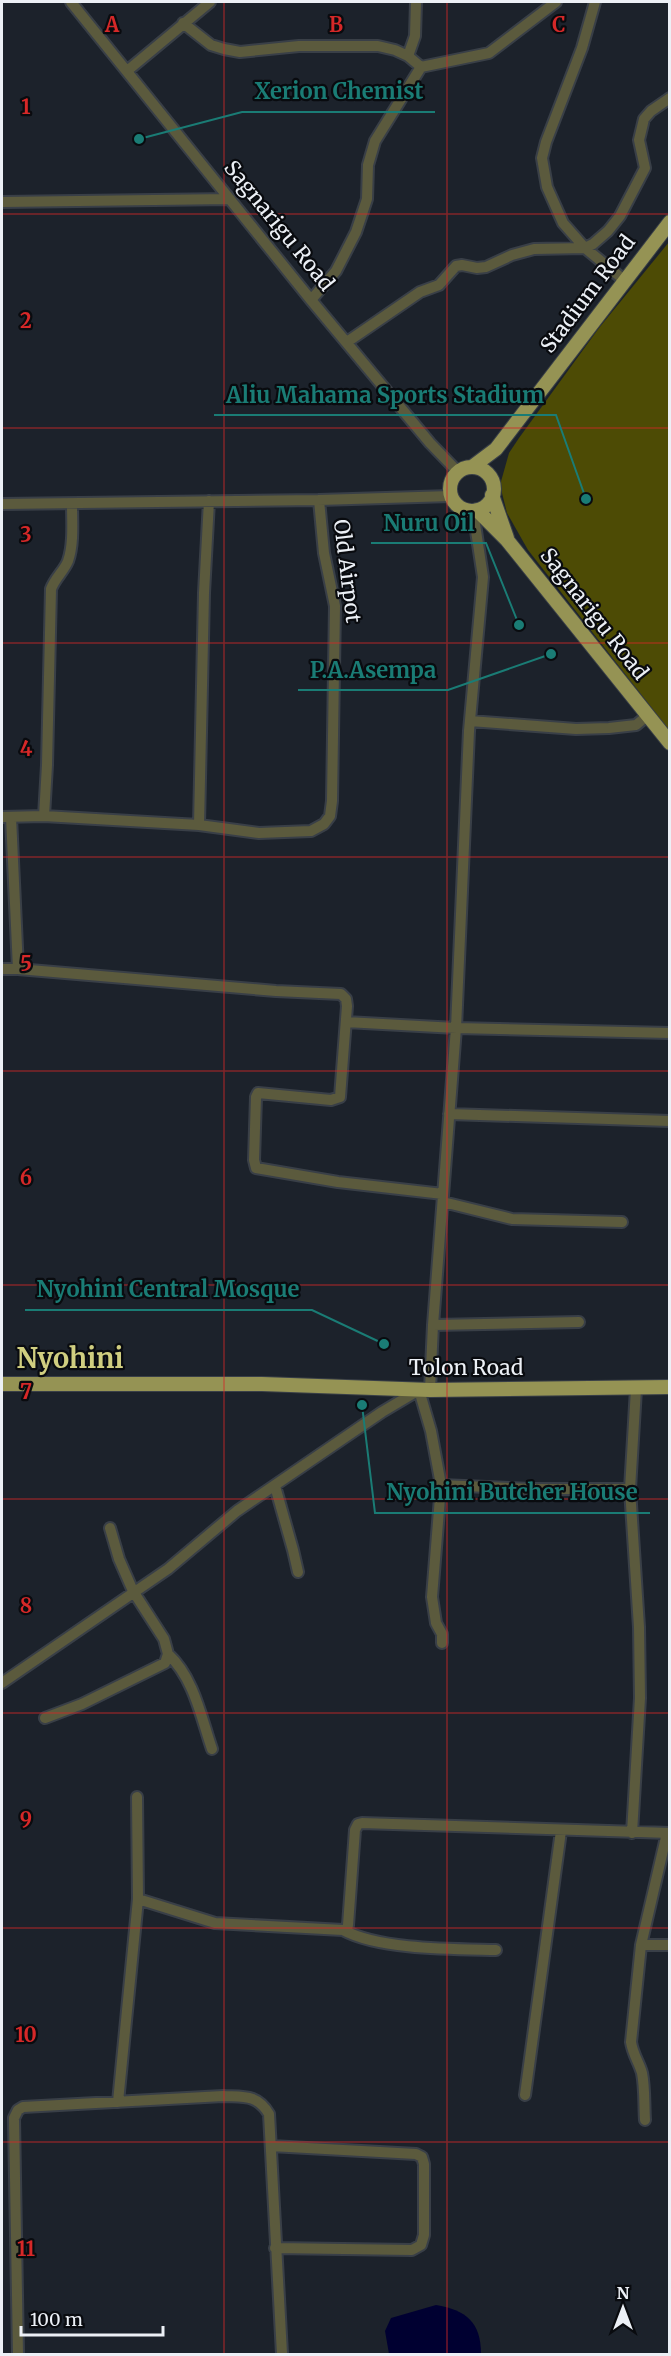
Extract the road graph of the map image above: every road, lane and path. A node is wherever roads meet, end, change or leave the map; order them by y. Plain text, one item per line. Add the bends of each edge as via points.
1 (71, 2) edge
2 (210, 2) edge
3 (416, 2) edge
4 (556, 2) edge
5 (595, 2) edge
6 (183, 23) junction
7 (408, 56) junction
8 (421, 67) junction
9 (127, 71) junction
10 (669, 98) edge
11 (230, 198) junction
12 (2, 202) edge
13 (669, 222) edge
14 (585, 248) junction
15 (624, 280) junction
16 (312, 300) junction
17 (347, 342) junction
18 (496, 449) junction
19 (472, 467) junction
20 (458, 472) junction
21 (491, 480) junction
22 (492, 495) junction
23 (451, 496) junction
24 (319, 500) junction
25 (209, 501) junction
26 (2, 504) edge
27 (72, 504) junction
28 (475, 510) junction
29 (507, 540) junction
30 (647, 716) junction
31 (470, 721) junction
32 (669, 743) edge
33 (44, 816) junction
34 (6, 817) edge
35 (199, 825) junction
36 (2, 969) edge
37 (18, 969) junction
38 (346, 1022) junction
39 (456, 1028) junction
40 (669, 1033) edge
41 (449, 1114) junction
42 (669, 1121) edge
43 (443, 1198) junction
44 (622, 1221) dead end
45 (579, 1322) dead end
46 (433, 1325) junction
47 (2, 1384) edge
48 (669, 1387) edge
49 (636, 1389) junction
50 (425, 1390) junction
51 (441, 1485) junction
52 (274, 1486) junction
53 (630, 1489) junction
54 (110, 1528) dead end
55 (298, 1572) dead end
56 (133, 1592) junction
57 (442, 1643) dead end
58 (168, 1654) junction
59 (2, 1683) edge
60 (45, 1718) dead end
61 (212, 1749) dead end
62 (137, 1797) dead end
63 (561, 1831) junction
64 (632, 1833) junction
65 (668, 1833) edge
66 (138, 1899) junction
67 (343, 1930) junction
68 (640, 1945) junction
69 (669, 1945) edge
70 (496, 1950) dead end
71 (525, 2095) dead end
72 (118, 2102) junction
73 (645, 2120) dead end
74 (271, 2146) junction
75 (275, 2248) junction
76 (18, 2355) edge
77 (282, 2355) edge

1 - 9 street, Sagnarigu Road
2 - 6 street
3 - 7 street via 415,36
4 - 8 street via 489,53
5 - 14 street via 542,158 554,207
6 - 7 street via 211,45 240,52 299,46 378,46
6 - 9 street
7 - 8 street
8 - 16 street via 375,141 368,165 367,199 356,232 336,271
9 - 11 street, Sagnarigu Road
10 - 14 street via 644,119 639,140 645,168 630,198 608,231
11 - 12 street
11 - 16 street, Sagnarigu Road
13 - 15 main road, Stadium Road
14 - 15 street
14 - 17 street via 534,249 486,267 456,266 439,285 414,296
15 - 18 main road, Stadium Road
16 - 17 street, Sagnarigu Road
17 - 20 street, Sagnarigu Road
18 - 19 main road, Stadium Road
18 - 21 main road, Stadium Road
19 - 20 main road
19 - 21 main road
20 - 23 main road via 450,484
21 - 22 main road
22 - 28 main road via 488,503
22 - 29 main road, Sagnarigu Road
23 - 24 street
23 - 28 main road via 462,508
24 - 25 street
24 - 35 street, Old Airpot via 336,634 330,816 311,831 259,833
25 - 27 street
25 - 35 street
26 - 27 street
27 - 33 street via 68,561 51,589
28 - 29 main road, Sagnarigu Road
28 - 31 street via 483,577
29 - 30 main road, Sagnarigu Road
30 - 31 street via 636,725 576,729
30 - 32 main road, Sagnarigu Road
31 - 39 street
33 - 34 street
33 - 35 street
34 - 37 street
36 - 37 street
37 - 38 street via 341,994 346,999
38 - 39 street
38 - 43 street via 340,1097 331,1100 258,1093 256,1168
39 - 40 street
39 - 41 street
41 - 42 street
41 - 43 street
43 - 44 street via 512,1219
43 - 46 street
45 - 46 street
46 - 50 street
47 - 50 main road, Tolon Road via 262,1384
48 - 49 main road, Tolon Road
49 - 50 main road, Tolon Road
49 - 53 street
50 - 51 street
50 - 52 street via 382,1412
51 - 53 street via 531,1490
51 - 57 street via 432,1597
52 - 55 street
52 - 56 street
53 - 64 street via 640,1698
54 - 56 street
56 - 58 street via 164,1639
56 - 59 street
58 - 60 street via 165,1663
58 - 61 street via 178,1664 199,1705
62 - 66 street
63 - 64 street
63 - 67 street via 358,1824 348,1925
63 - 71 street
64 - 65 street
65 - 68 street
66 - 67 street via 215,1923
66 - 72 street
67 - 70 street via 355,1937 418,1947
68 - 69 street
68 - 73 street via 631,2042 632,2054 641,2069
72 - 74 street via 252,2097 262,2102 269,2114
72 - 76 street via 23,2107 14,2118
74 - 75 street
74 - 75 street via 416,2154 424,2164 421,2245 411,2250
75 - 77 street

